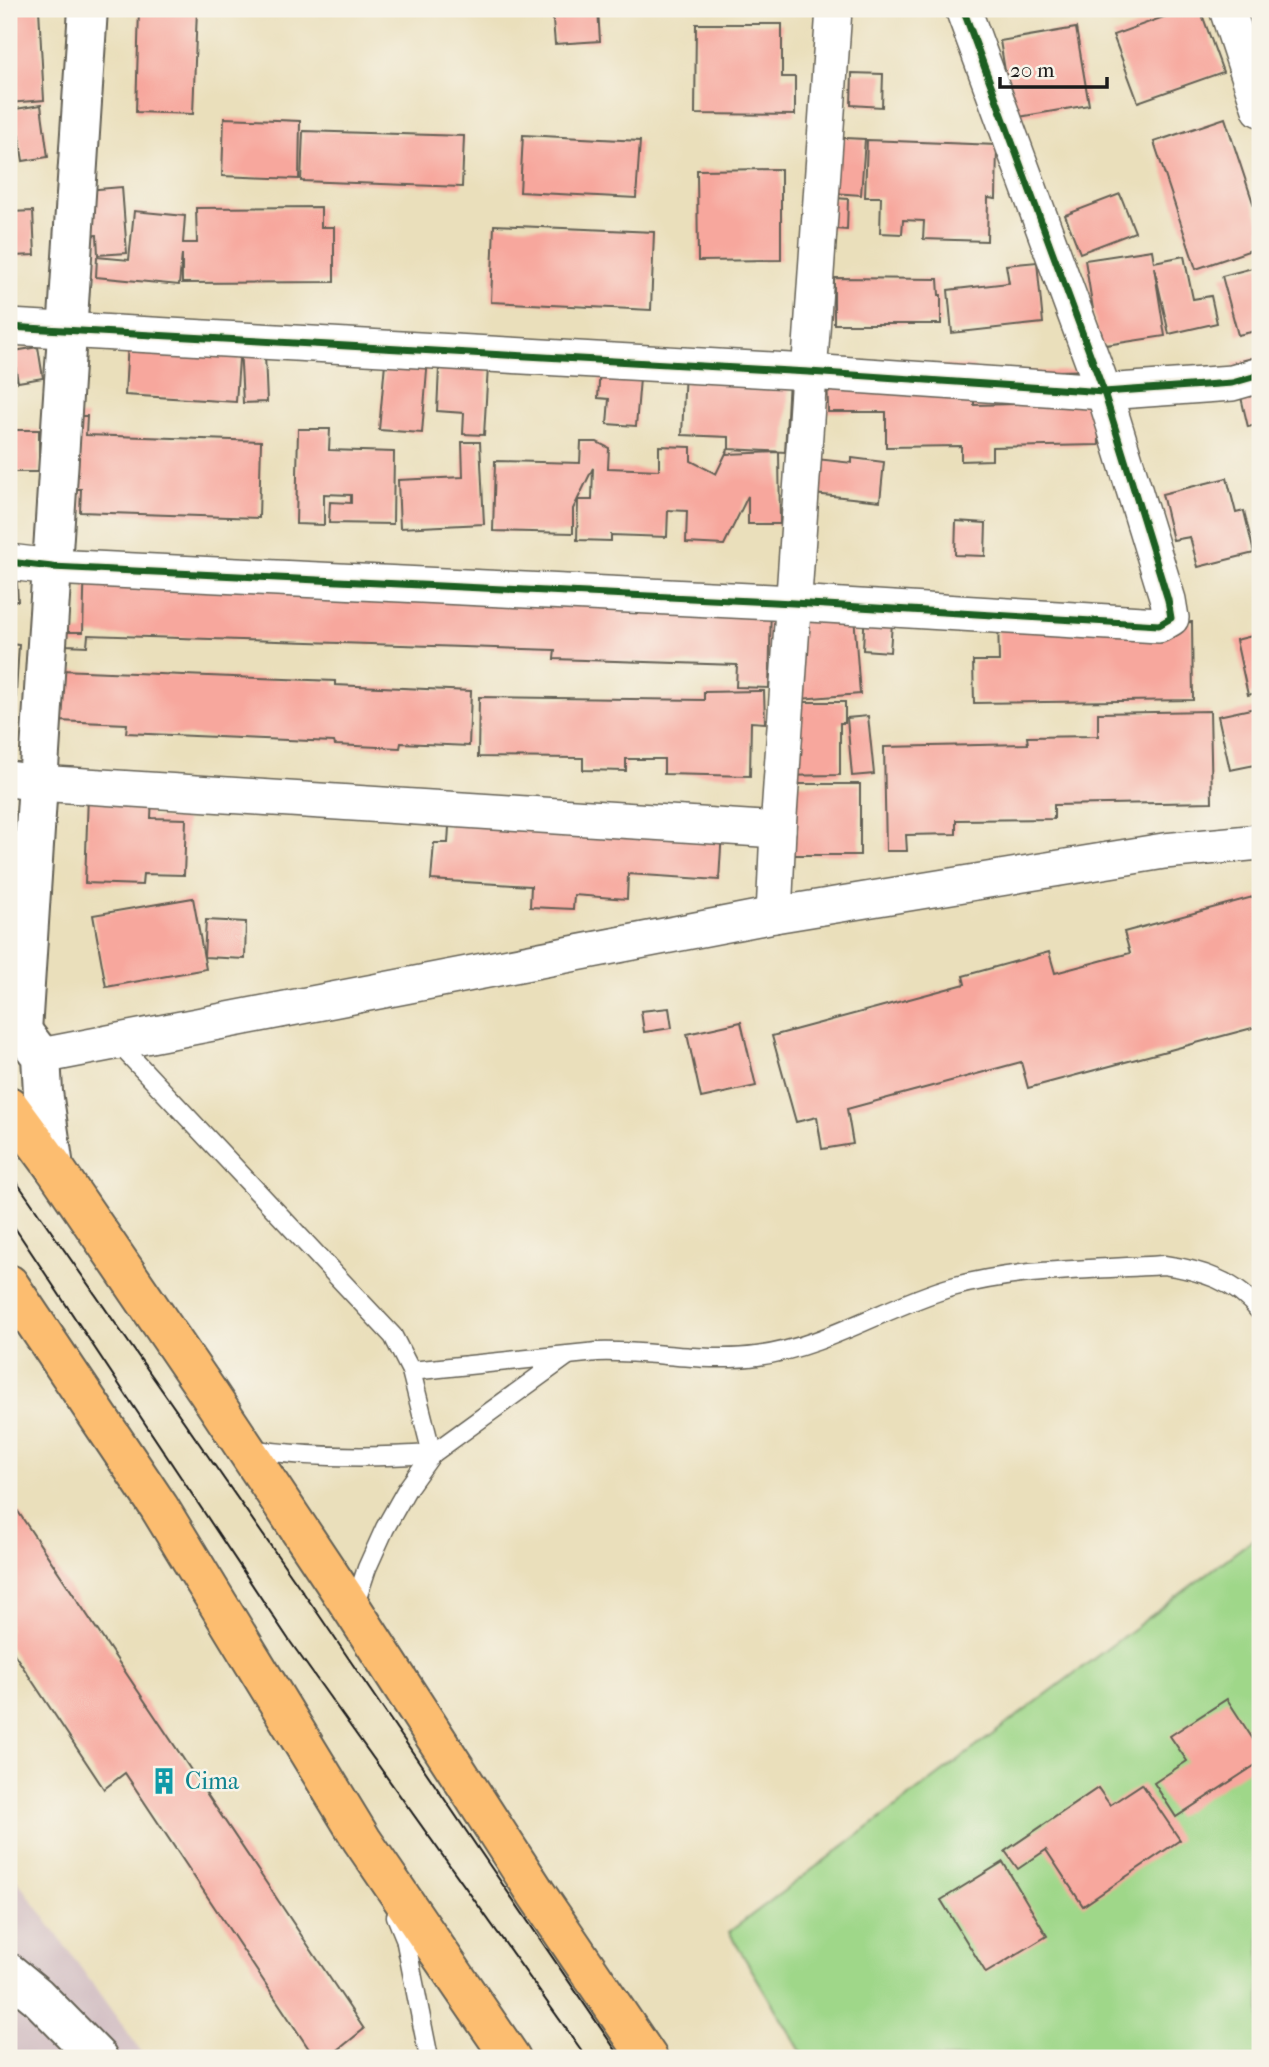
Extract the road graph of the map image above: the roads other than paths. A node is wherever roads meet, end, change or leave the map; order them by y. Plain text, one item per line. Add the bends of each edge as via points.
1 (88, 9) edge
2 (834, 9) edge
3 (963, 9) edge
4 (1227, 9) edge
5 (1260, 109) edge
6 (9, 327) edge
7 (67, 331) junction
8 (809, 372) junction
9 (1260, 375) edge
10 (1104, 392) junction
11 (9, 562) edge
12 (52, 567) junction
13 (793, 603) junction
14 (23, 781) edge
15 (778, 830) junction
16 (1260, 842) edge
17 (774, 915) junction
18 (24, 1039) edge
19 (117, 1042) junction
20 (9, 1105) edge
21 (54, 1167) junction
22 (9, 1284) edge
23 (1260, 1312) edge
24 (570, 1354) junction
25 (411, 1371) junction
26 (244, 1448) junction
27 (432, 1454) junction
28 (353, 1610) junction
29 (362, 1839) junction
30 (9, 1973) edge
31 (98, 2058) edge
32 (429, 2058) edge
33 (511, 2058) edge
34 (648, 2058) edge

1 - 7 street
2 - 8 street
3 - 10 street
4 - 5 street
6 - 7 street
7 - 8 street
7 - 12 street
8 - 10 street
8 - 13 street
9 - 10 street via 1232,383
10 - 13 street via 1171,618 1160,625 1135,625
11 - 12 street
12 - 13 street
12 - 14 street
13 - 15 street
14 - 15 street
14 - 18 street
15 - 17 street
16 - 17 street via 1164,851
17 - 19 street
18 - 19 street
18 - 21 street via 43,1092
19 - 25 lane via 381,1321
20 - 21 main road
21 - 26 main road
22 - 29 main road via 159,1507
23 - 24 lane via 1234,1287 1212,1276 1164,1265 1018,1275 954,1287 815,1341 756,1356 624,1351
24 - 25 lane
24 - 27 lane
25 - 27 lane
26 - 27 lane via 337,1457
26 - 28 main road
27 - 28 lane via 385,1528
28 - 34 main road
29 - 32 lane via 405,1938
29 - 33 main road
30 - 31 street

